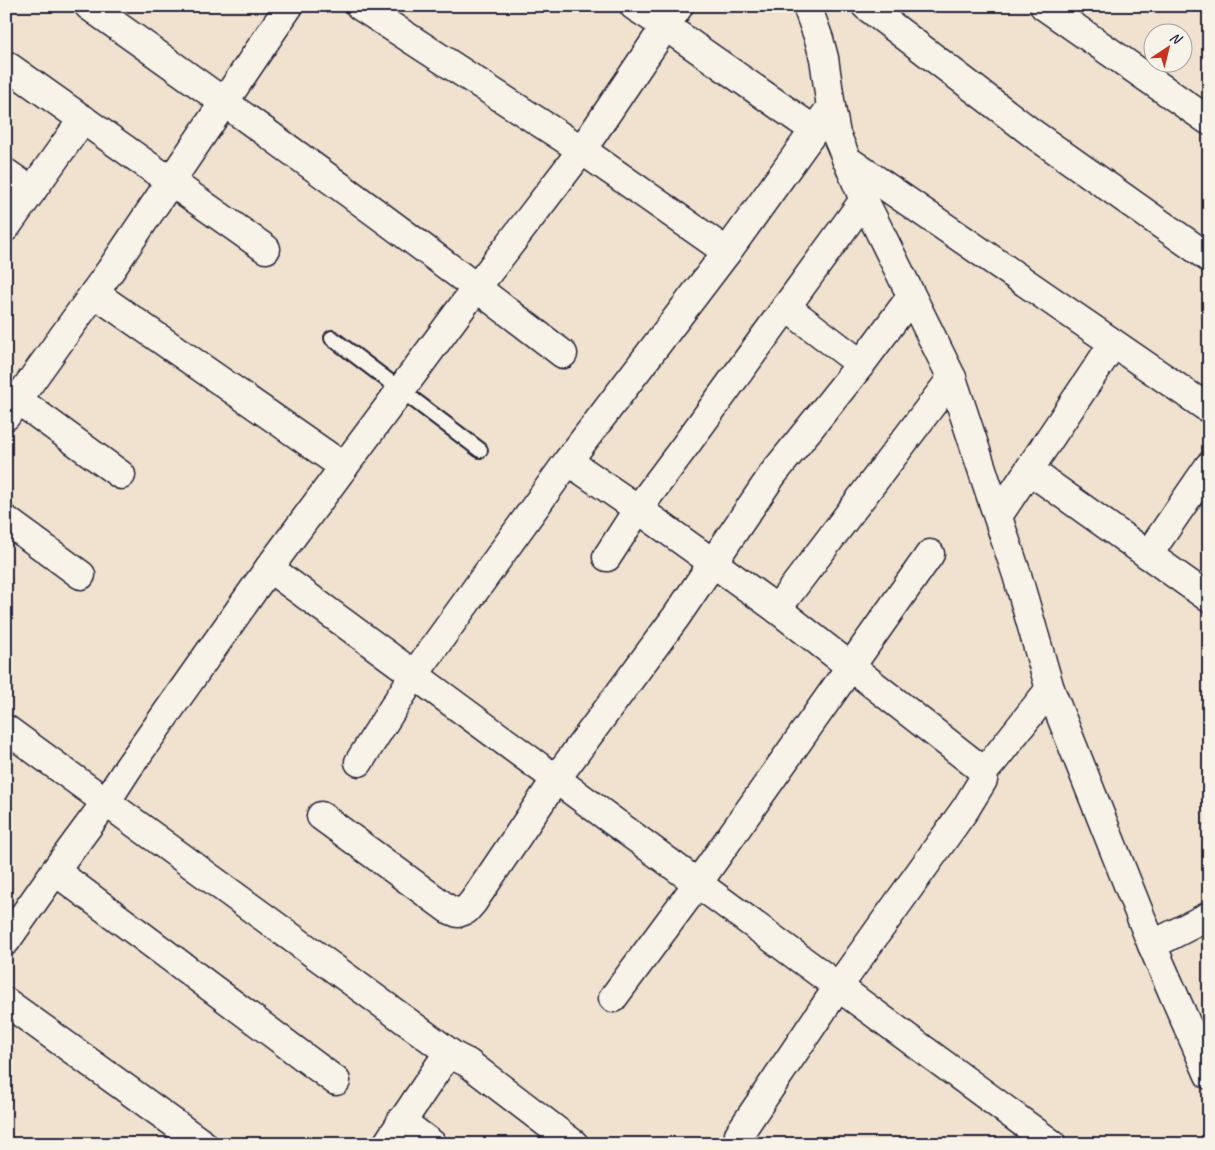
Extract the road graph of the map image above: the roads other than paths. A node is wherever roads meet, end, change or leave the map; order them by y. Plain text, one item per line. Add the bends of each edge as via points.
1 (89, 6) edge
2 (289, 6) edge
3 (360, 6) edge
4 (634, 6) edge
5 (807, 6) edge
6 (866, 6) edge
7 (1044, 6) edge
8 (672, 16) edge
9 (6, 65) edge
10 (225, 101) junction
11 (830, 106) junction
12 (83, 119) junction
13 (1209, 121) edge
14 (814, 130) junction
15 (582, 150) junction
16 (845, 159) junction
17 (6, 173) edge
18 (170, 181) junction
19 (32, 191) junction
20 (864, 200) junction
21 (6, 227) edge
22 (266, 249) dead end
23 (726, 252) junction
24 (1209, 258) edge
25 (477, 287) junction
26 (94, 293) junction
27 (911, 297) junction
28 (786, 307) junction
29 (332, 338) dead end
30 (1113, 344) junction
31 (563, 354) dead end
32 (861, 364) junction
33 (952, 378) junction
34 (400, 390) junction
35 (12, 408) edge
36 (1209, 409) edge
37 (480, 450) dead end
38 (568, 462) junction
39 (344, 466) junction
40 (1209, 466) edge
41 (1029, 470) junction
42 (121, 475) dead end
43 (638, 509) junction
44 (998, 516) junction
45 (6, 520) edge
46 (930, 554) dead end
47 (1148, 555) junction
48 (607, 557) dead end
49 (712, 563) junction
50 (269, 568) junction
51 (81, 575) dead end
52 (1209, 598) edge
53 (777, 608) junction
54 (850, 666) junction
55 (414, 675) junction
56 (1050, 689) junction
57 (6, 729) edge
58 (359, 762) dead end
59 (985, 768) junction
60 (556, 779) junction
61 (106, 802) junction
62 (322, 816) dead end
63 (55, 871) junction
64 (698, 883) junction
65 (1209, 916) edge
66 (6, 941) edge
67 (1152, 945) junction
68 (838, 987) junction
69 (613, 998) dead end
70 (6, 1002) edge
71 (454, 1056) junction
72 (1209, 1075) edge
73 (336, 1081) dead end
74 (402, 1121) junction
75 (739, 1134) dead end
76 (203, 1144) edge
77 (387, 1144) edge
78 (432, 1144) edge
79 (574, 1144) edge
80 (1052, 1144) edge

1 - 10 street
2 - 10 street
3 - 15 street
4 - 8 street
5 - 11 street via 824,58
6 - 24 street via 1032,133
7 - 13 street
8 - 14 street
8 - 15 street
9 - 12 street
10 - 18 street
10 - 25 street
11 - 14 street
11 - 16 street
12 - 18 street
12 - 19 street
14 - 23 street
15 - 23 street
15 - 25 street
16 - 20 street
16 - 30 street
17 - 19 street
18 - 22 street
18 - 26 street
19 - 21 street
20 - 27 street
20 - 28 street
23 - 38 street
25 - 31 street
25 - 34 street
26 - 35 street
26 - 39 street
27 - 32 street
27 - 33 street
28 - 32 street
28 - 43 street
29 - 34 lane
30 - 36 street
30 - 41 street
32 - 49 street via 773,474
33 - 44 street
33 - 53 street
34 - 37 lane
34 - 39 street
35 - 42 street
38 - 43 street
38 - 55 street
39 - 50 street
40 - 47 street
41 - 44 street
41 - 47 street
43 - 48 street
43 - 49 street
44 - 56 street
45 - 51 street
46 - 54 street
47 - 52 street
49 - 53 street
49 - 60 street
50 - 55 street
50 - 61 street
53 - 54 street
54 - 59 street via 974,765
54 - 64 street
55 - 58 street
55 - 60 street
56 - 59 street
56 - 67 street
57 - 61 street
59 - 68 street via 983,780 966,808
60 - 62 street via 473,902 458,913 448,910
60 - 64 street
61 - 63 street
61 - 71 street
63 - 66 street
63 - 73 street
64 - 68 street
64 - 69 street
65 - 67 street
67 - 72 street
68 - 75 street
68 - 80 street
70 - 76 street
71 - 74 street via 442,1062
71 - 79 street via 468,1063
74 - 77 street
74 - 78 street

